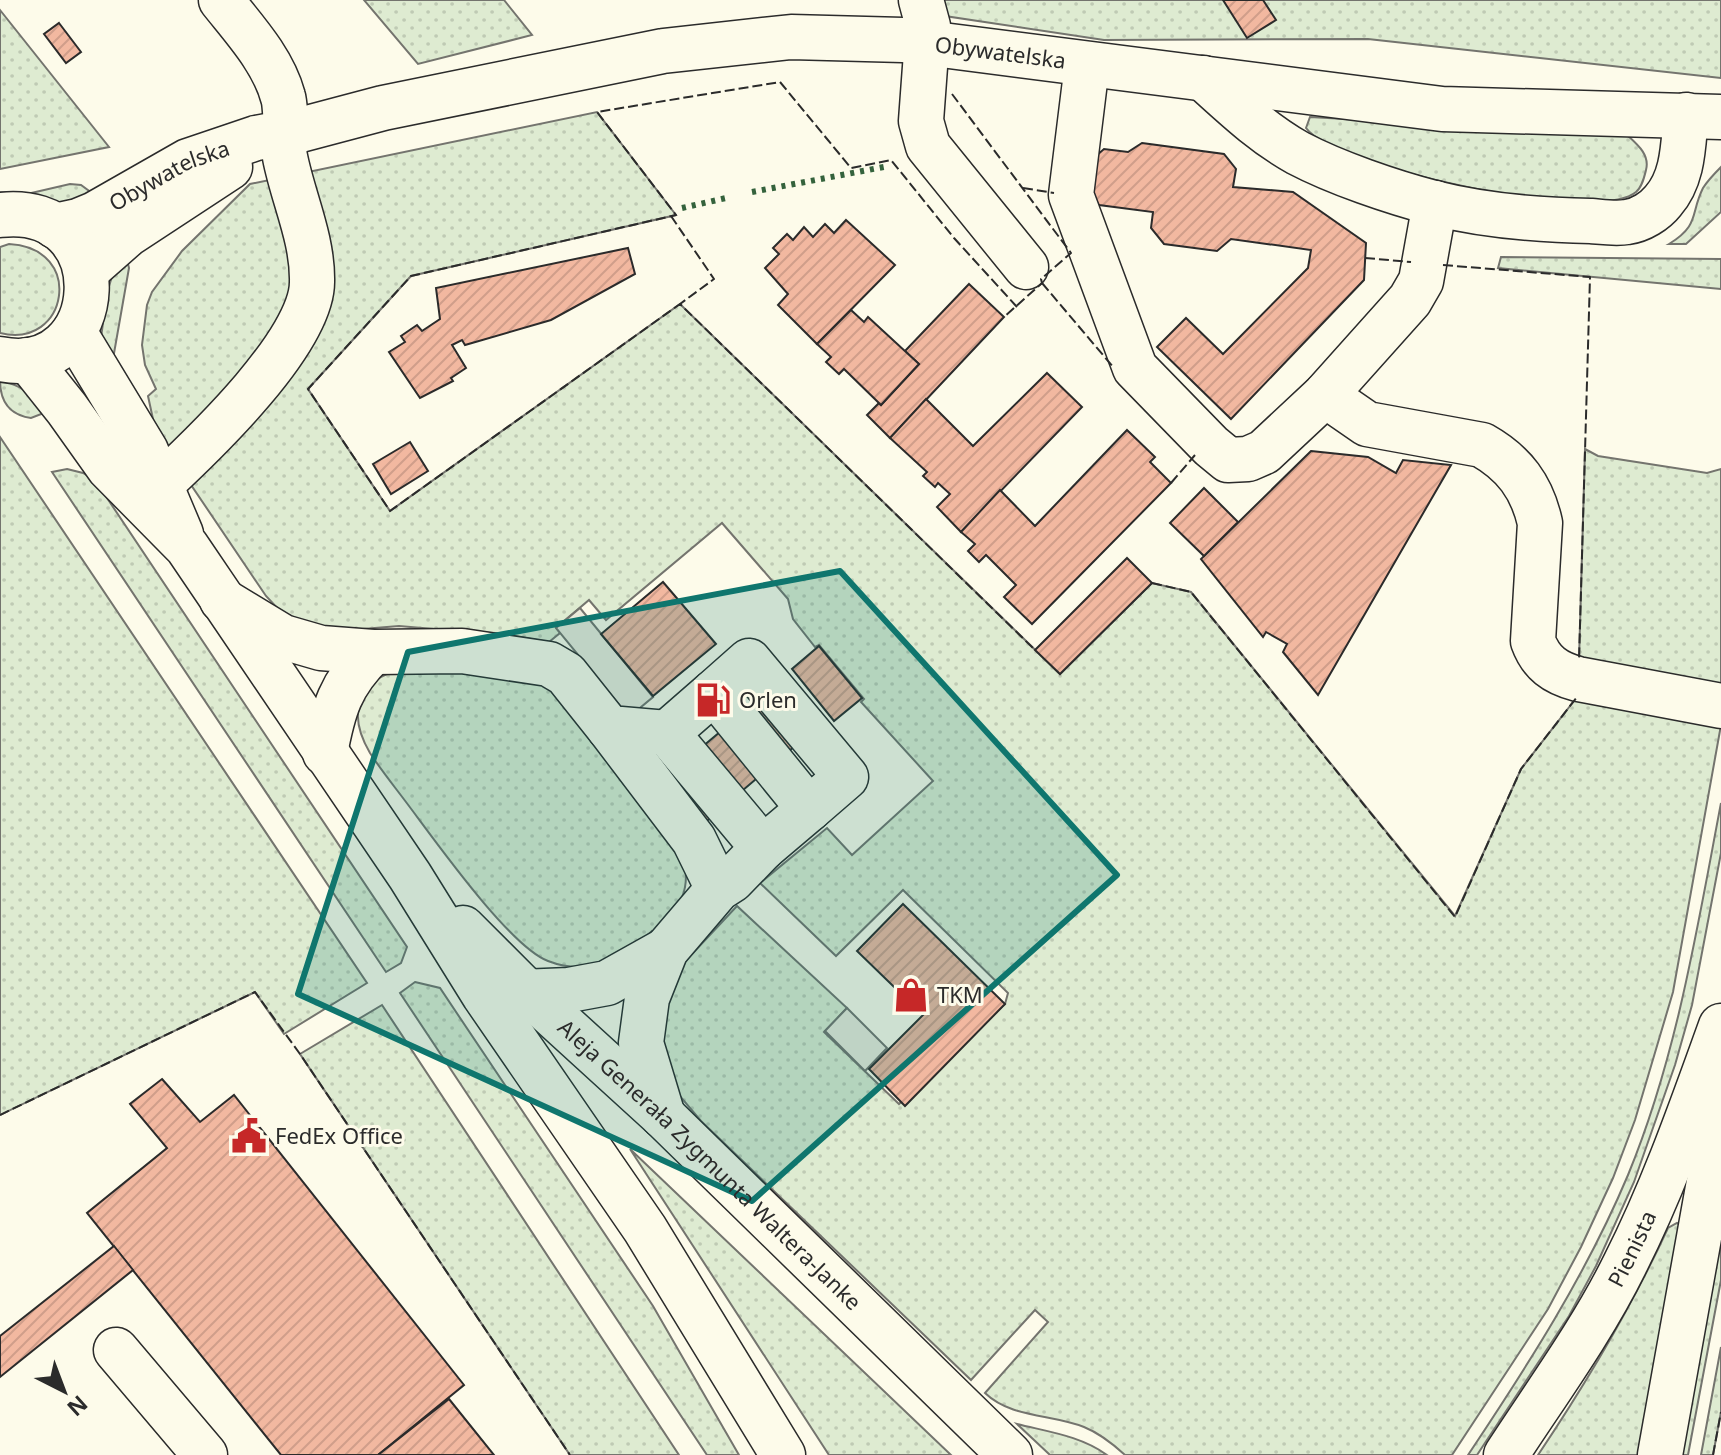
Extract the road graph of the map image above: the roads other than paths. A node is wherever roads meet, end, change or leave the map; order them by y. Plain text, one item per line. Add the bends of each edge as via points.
1 (221, 0) edge
2 (921, 0) edge
3 (927, 43) junction
4 (1087, 65) junction
5 (1203, 78) junction
6 (1704, 116) edge
7 (287, 133) junction
8 (1435, 203) junction
9 (0, 215) edge
10 (55, 226) junction
11 (1026, 267) dead end
12 (86, 271) junction
13 (74, 332) junction
14 (14, 360) edge
15 (1325, 395) junction
16 (162, 483) junction
17 (187, 547) junction
18 (222, 600) junction
19 (373, 652) junction
20 (1721, 706) edge
21 (609, 728) junction
22 (667, 733) junction
23 (325, 753) junction
24 (763, 848) junction
25 (718, 889) junction
26 (666, 950) junction
27 (505, 993) junction
28 (1721, 1026) edge
29 (1721, 1082) edge
30 (663, 1116) junction
31 (116, 1350) dead end
32 (205, 1455) edge
33 (783, 1455) edge
34 (1010, 1455) edge
35 (1506, 1455) edge
36 (1660, 1455) edge

1 - 7 street via 273,74 284,98
2 - 3 street
3 - 4 street, Obywatelska
3 - 7 street, Obywatelska via 791,37 663,51
3 - 11 street via 921,121 928,146
4 - 5 street, Obywatelska
4 - 15 street via 1071,195 1135,368 1228,460 1264,452
5 - 6 street, Obywatelska via 1442,109
5 - 8 street via 1263,132 1300,154
6 - 8 street via 1674,186 1645,216 1628,222 1554,221
7 - 10 street, Obywatelska via 188,161 95,214
7 - 12 street, Obywatelska via 128,234
7 - 16 street via 284,153 311,256 312,285 304,313 274,365
8 - 15 street via 1421,281
9 - 10 street via 35,217
10 - 12 street via 74,244
12 - 13 street via 86,307
13 - 14 street via 54,350
13 - 16 street, Aleja Generała Zygmunta Waltera-Janke
14 - 17 street, Aleja Generała Zygmunta Waltera-Janke
15 - 20 street via 1367,424 1482,445 1514,468 1536,504 1540,523 1533,641 1546,664 1578,679
16 - 17 street, Aleja Generała Zygmunta Waltera-Janke
17 - 18 street, Aleja Generała Zygmunta Waltera-Janke
18 - 19 street via 283,637 321,648
18 - 23 street, Aleja Generała Zygmunta Waltera-Janke
19 - 21 street via 462,651 549,664 566,674
19 - 23 street via 356,669 333,710
21 - 22 street
21 - 25 street via 694,840
22 - 24 street
22 - 24 street via 714,692 809,809
23 - 27 street, Aleja Generała Zygmunta Waltera-Janke via 410,876
24 - 25 street
25 - 26 street
26 - 27 street via 607,983
26 - 30 street via 647,998 641,1043
27 - 30 street, Aleja Generała Zygmunta Waltera-Janke
27 - 33 street, Aleja Generała Zygmunta Waltera-Janke
28 - 35 street, Pienista via 1624,1266
29 - 36 street via 1719,1126
30 - 34 street, Aleja Generała Zygmunta Waltera-Janke
31 - 32 street

